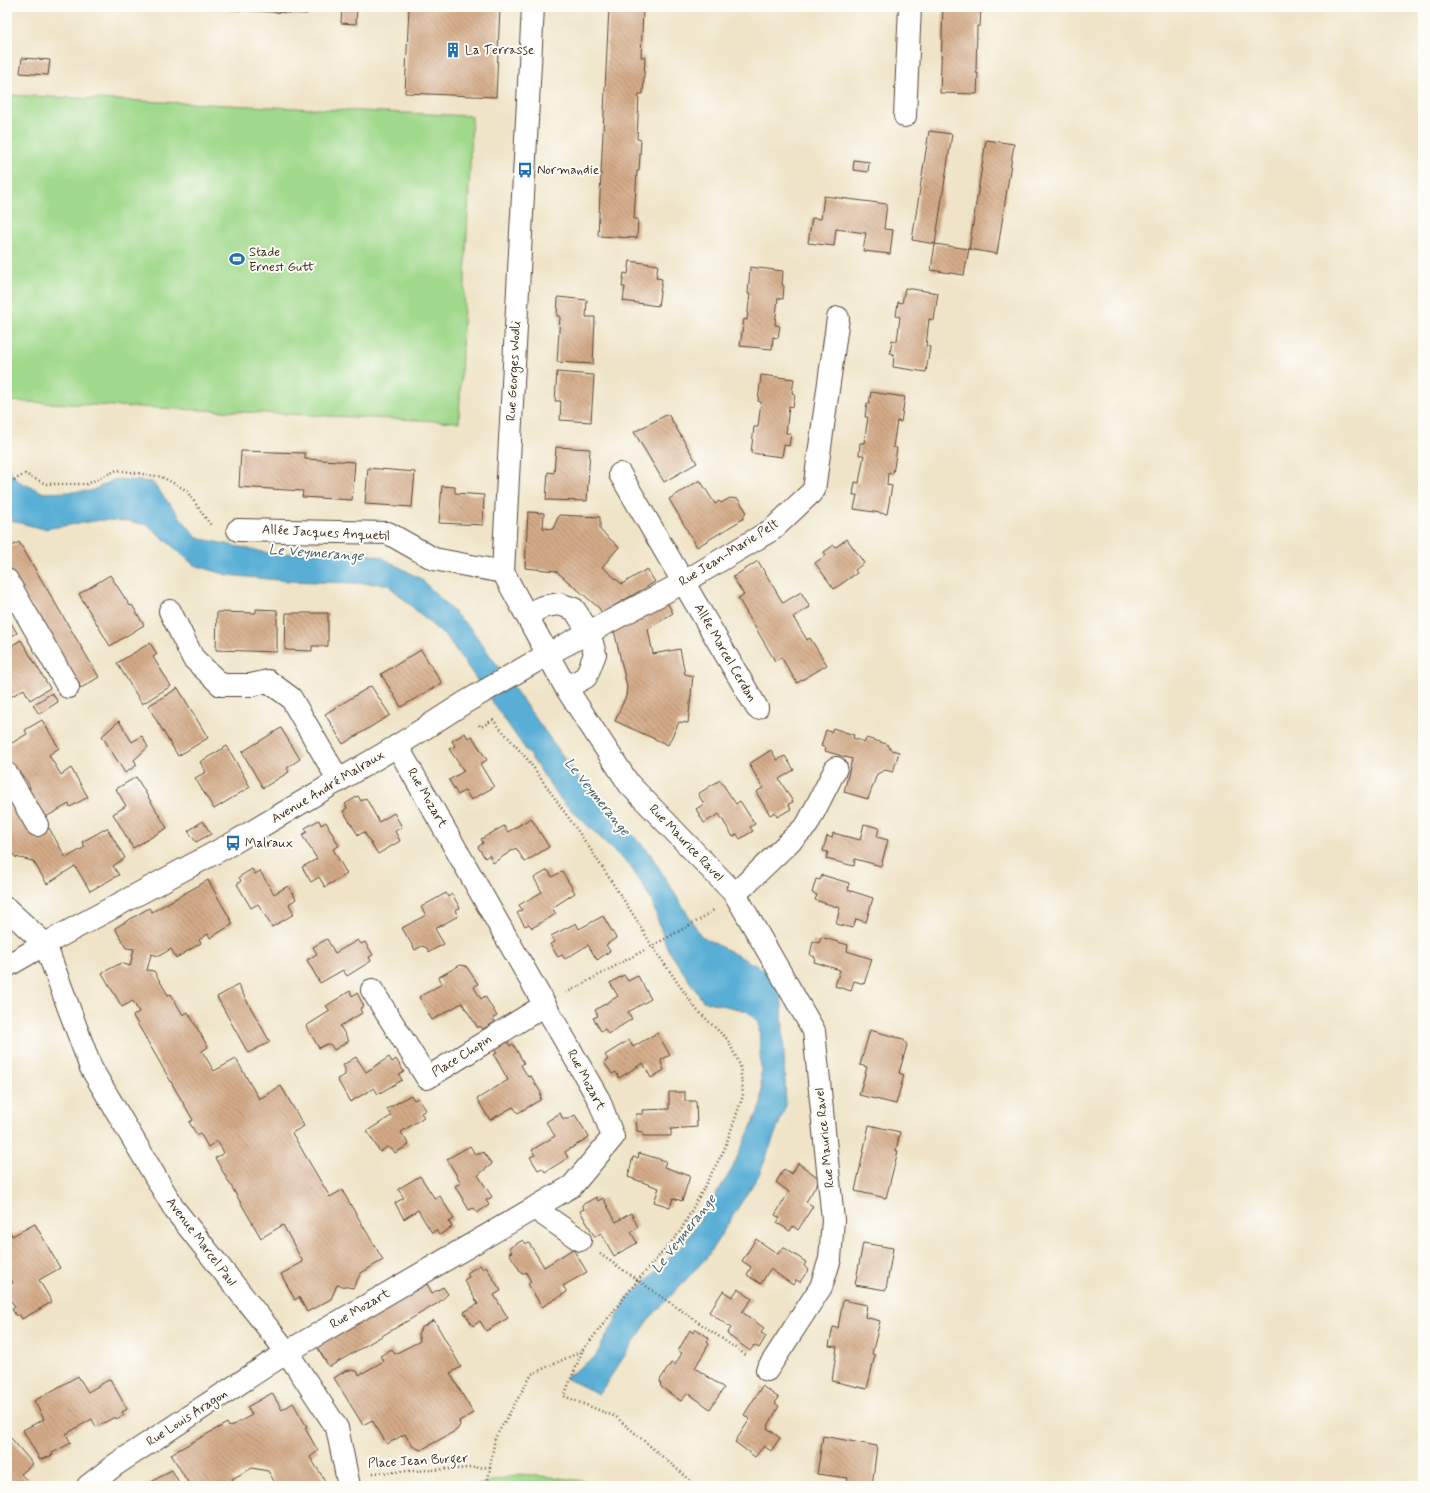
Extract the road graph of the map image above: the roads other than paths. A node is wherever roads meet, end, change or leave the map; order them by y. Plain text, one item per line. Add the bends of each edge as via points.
1 (533, 7) edge
2 (910, 7) edge
3 (905, 116) dead end
4 (838, 318) dead end
5 (620, 474) dead end
6 (238, 530) road end
7 (504, 572) junction
8 (7, 580) edge
9 (684, 582) junction
10 (170, 611) dead end
11 (527, 615) junction
12 (590, 632) junction
13 (548, 654) junction
14 (68, 687) dead end
15 (566, 688) junction
16 (757, 708) dead end
17 (397, 746) junction
18 (836, 768) dead end
19 (7, 774) edge
20 (339, 781) junction
21 (36, 825) dead end
22 (735, 894) junction
23 (7, 909) edge
24 (45, 944) junction
25 (7, 966) edge
26 (372, 990) dead end
27 (545, 1004) junction
28 (534, 1208) junction
29 (580, 1240) road end
30 (287, 1352) junction
31 (767, 1370) road end
32 (348, 1480) edge
33 (88, 1486) edge

1 - 7 street, Rue Georges Wodli
2 - 3 street
4 - 9 street, Rue Jean-Marie Pelt via 814,490 773,529
5 - 9 street, Allée Marcel Cerdan
6 - 7 street, Allée Jacques Anquetil via 388,533 434,559
7 - 11 street
8 - 14 street
9 - 12 street, Rue Jean-Marie Pelt
9 - 16 street, Allée Marcel Cerdan
10 - 20 street via 193,658 221,685 251,685 268,681 291,698
11 - 12 street via 542,606 558,604 574,609
11 - 13 street, Rue Maurice Ravel
12 - 13 street, Rue Jean-Marie Pelt
12 - 15 street via 595,654 586,677
13 - 15 street, Rue Maurice Ravel
13 - 17 street, Avenue André Malraux
15 - 22 street, Rue Maurice Ravel via 629,784
17 - 20 street, Avenue André Malraux
17 - 27 street, Rue Mozart
18 - 22 street via 807,825
19 - 21 street
20 - 24 street, Avenue André Malraux via 233,843
22 - 31 street, Rue Maurice Ravel via 814,1032 833,1220 830,1259 820,1287
23 - 24 street
24 - 25 street, Avenue André Malraux
24 - 30 street, Avenue Marcel Paul via 91,1068 175,1210
26 - 27 street, Place Chopin via 427,1078
27 - 28 street, Rue Mozart via 599,1100 612,1137 572,1186
28 - 29 street
28 - 30 street, Rue Mozart
30 - 32 street, Avenue Marcel Paul via 338,1428
30 - 33 street, Rue Louis Aragon via 114,1465

